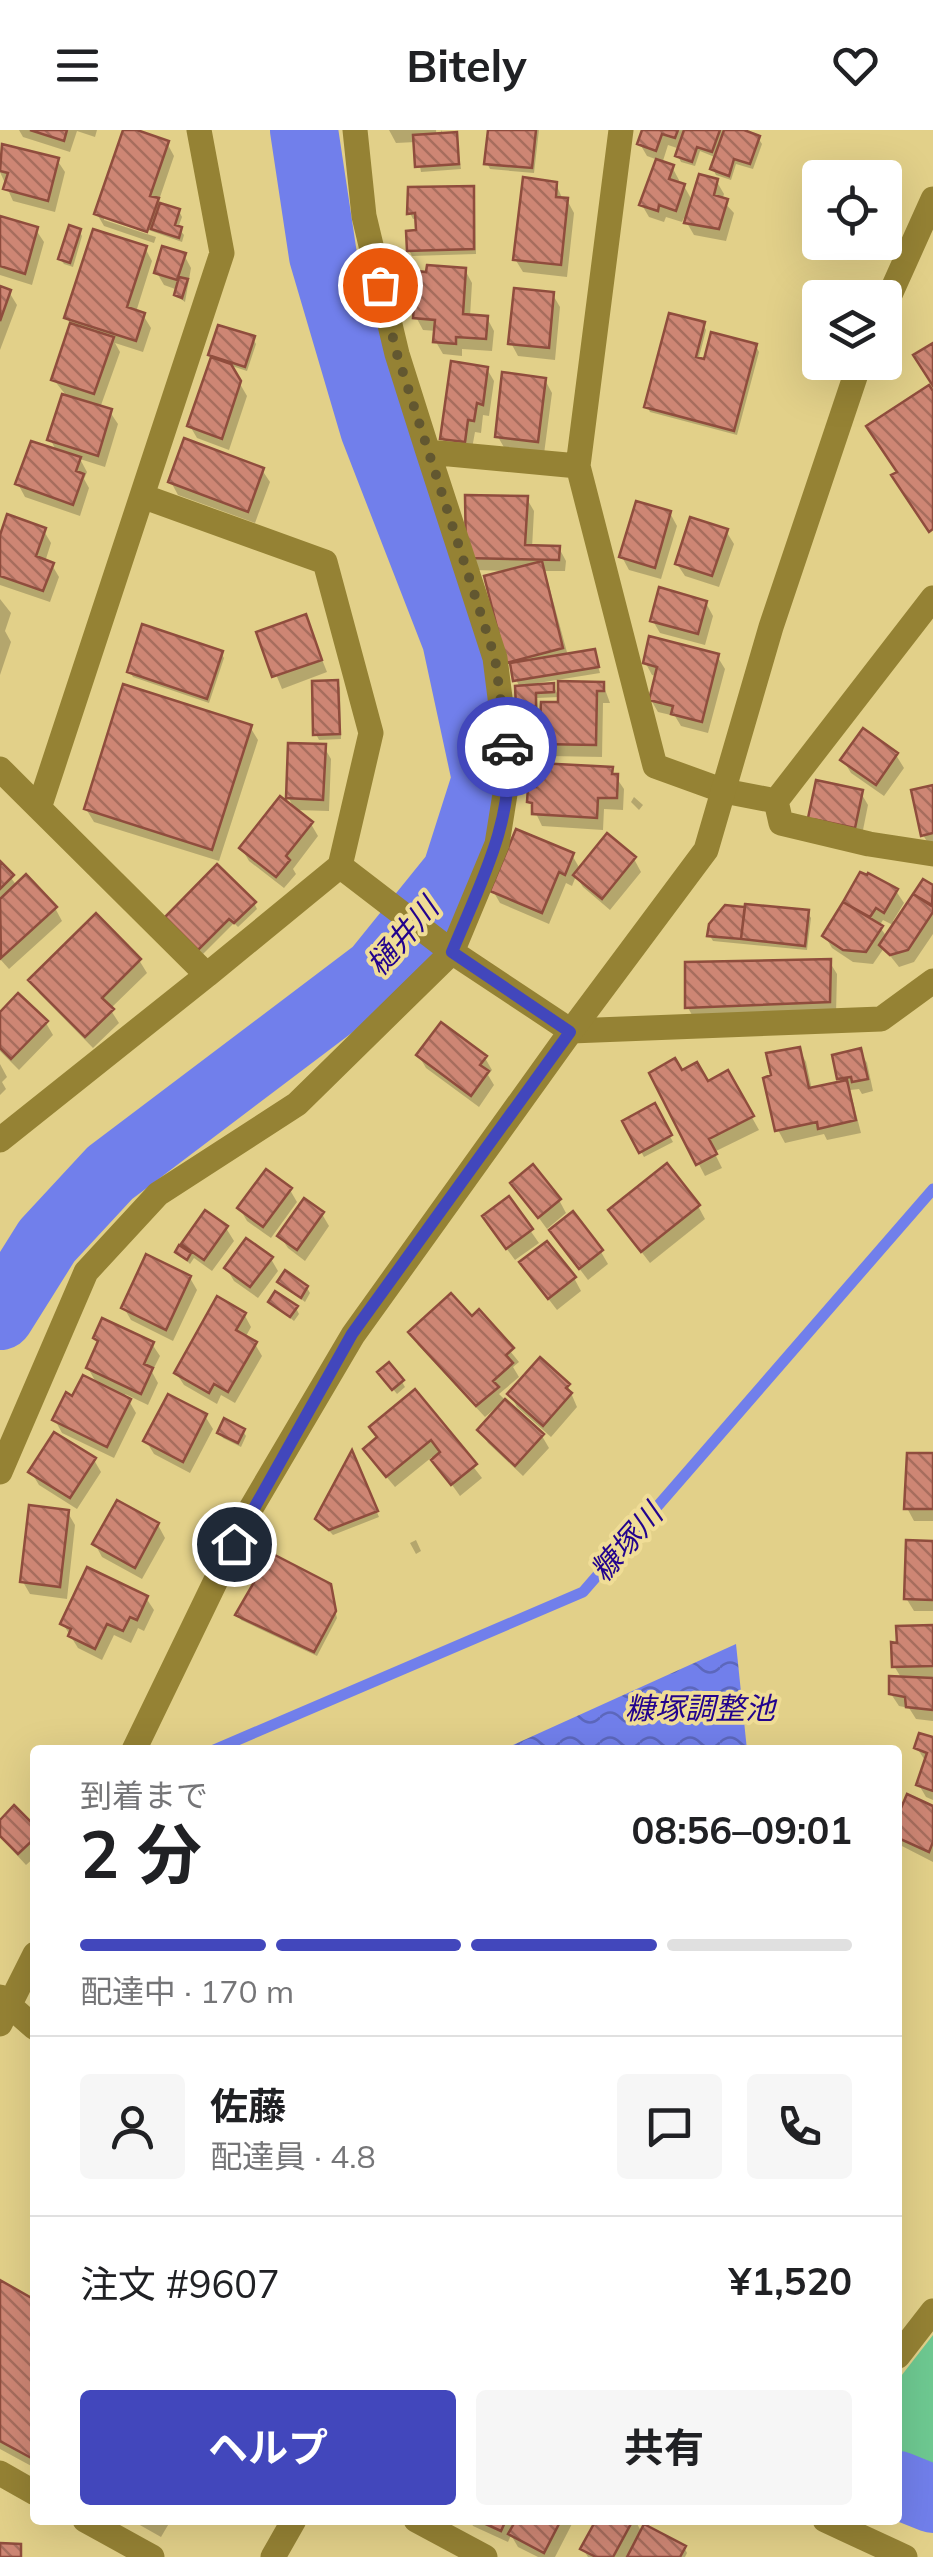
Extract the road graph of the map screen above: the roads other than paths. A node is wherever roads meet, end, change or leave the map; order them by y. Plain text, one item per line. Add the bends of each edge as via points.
1 (199, 130) edge
2 (355, 130) edge
3 (621, 130) edge
4 (933, 198) edge
5 (897, 280) edge
6 (854, 380) edge
7 (428, 452) junction
8 (578, 466) junction
9 (142, 496) junction
10 (933, 598) edge
11 (0, 769) edge
12 (724, 792) junction
13 (776, 801) junction
14 (39, 808) junction
15 (933, 854) edge
16 (340, 866) junction
17 (443, 946) junction
18 (207, 975) junction
19 (933, 981) edge
20 (570, 1032) junction
21 (0, 1140) edge
22 (0, 1472) edge
23 (136, 1745) edge
24 (30, 1963) edge
25 (3, 2009) edge
26 (30, 2025) edge
27 (933, 2312) edge
28 (902, 2351) edge
29 (0, 2473) edge
30 (30, 2489) edge
31 (94, 2525) edge
32 (291, 2525) edge
33 (425, 2525) edge
34 (836, 2525) edge
35 (152, 2557) edge
36 (273, 2557) edge
37 (486, 2557) edge
38 (905, 2557) edge

1 - 9 street via 222,252
2 - 7 street via 364,216
3 - 8 street
4 - 5 street
6 - 12 street
7 - 8 street
7 - 17 street via 495,658 510,769 497,844
8 - 12 street via 655,766
9 - 14 street
9 - 16 street via 325,562 371,733
10 - 13 street
11 - 14 street
12 - 13 street
12 - 20 street via 706,850
13 - 15 street via 781,823
14 - 18 street
16 - 17 street
16 - 18 street
17 - 20 street
17 - 22 street via 297,1104 158,1194 86,1272
18 - 21 street
19 - 20 street via 881,1018
20 - 23 street via 352,1334 250,1510
24 - 25 street
25 - 26 street
27 - 28 street
29 - 30 street
31 - 35 street
32 - 36 street
33 - 37 street
34 - 38 street

